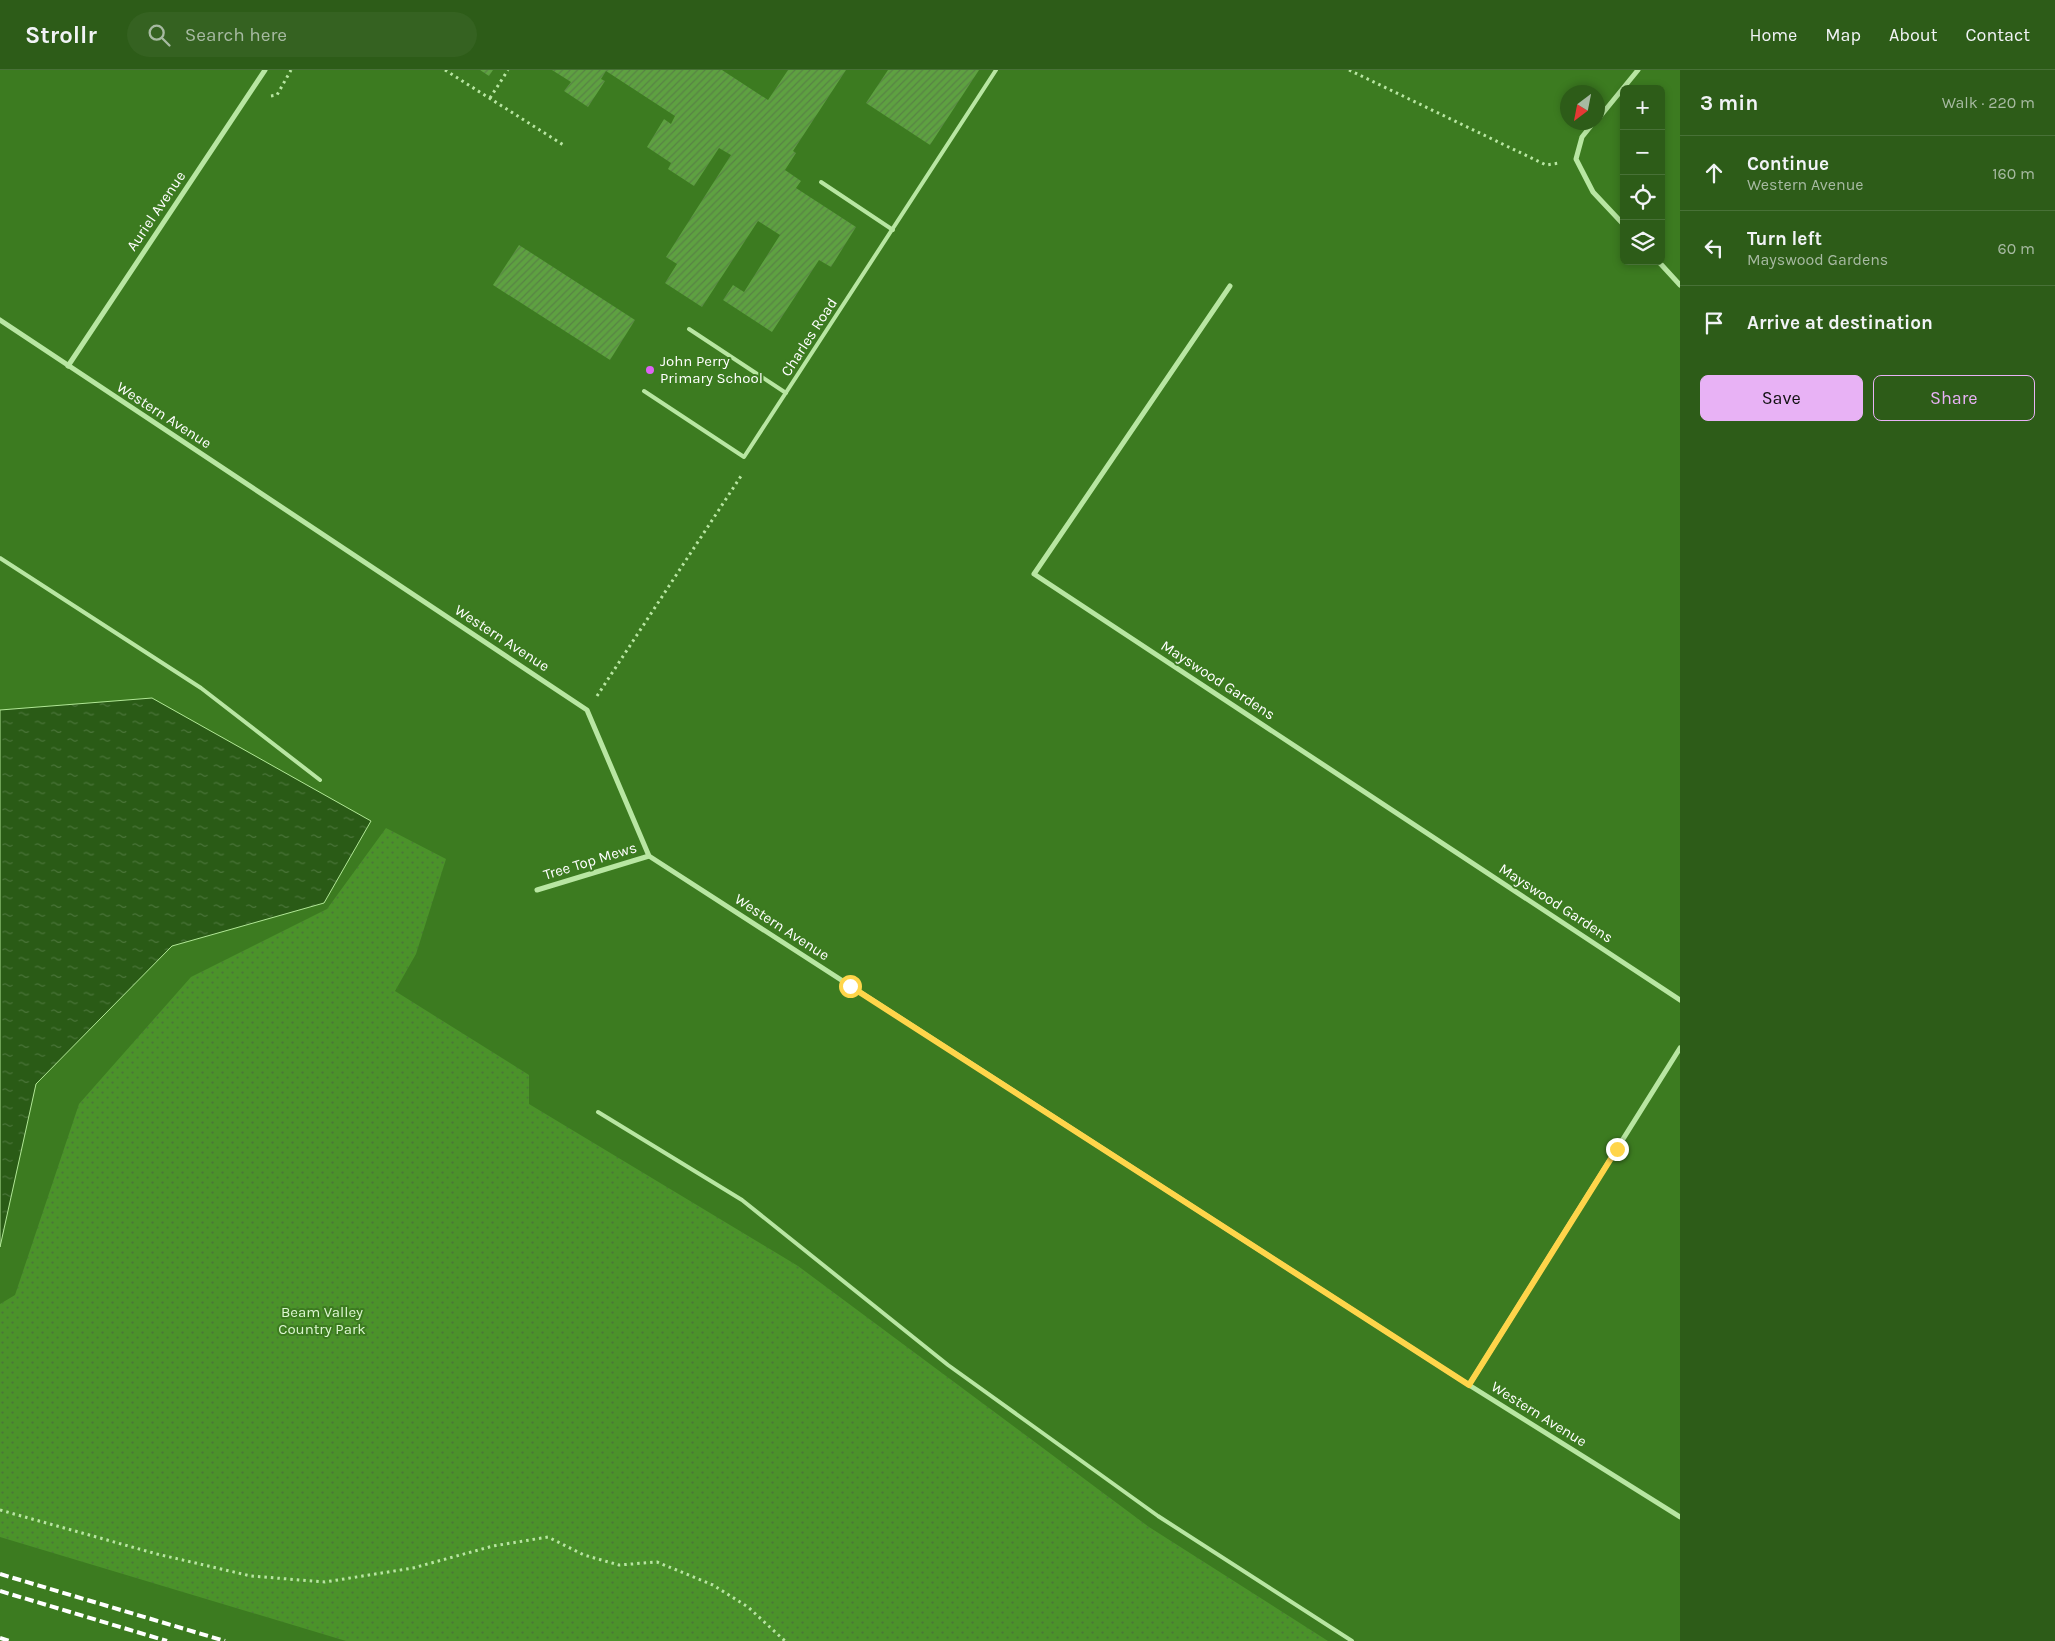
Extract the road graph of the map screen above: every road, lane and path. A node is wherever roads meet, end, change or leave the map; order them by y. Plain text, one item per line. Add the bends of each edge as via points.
1 (265, 70) edge
2 (445, 70) edge
3 (508, 70) edge
4 (996, 70) edge
5 (1349, 70) edge
6 (1638, 70) edge
7 (490, 98) junction
8 (1605, 110) edge
9 (1588, 130) edge
10 (565, 146) dead end
11 (1576, 159) junction
12 (820, 182) dead end
13 (1620, 221) edge
14 (894, 230) junction
15 (1662, 265) edge
16 (1680, 285) edge
17 (1230, 286) dead end
18 (0, 320) edge
19 (689, 329) dead end
20 (68, 366) junction
21 (644, 391) dead end
22 (786, 393) junction
23 (0, 558) edge
24 (320, 780) dead end
25 (649, 856) junction
26 (538, 890) dead end
27 (1680, 1000) edge
28 (1680, 1048) edge
29 (598, 1112) dead end
30 (1469, 1385) junction
31 (0, 1510) edge
32 (1680, 1517) edge
33 (785, 1641) edge
34 (1352, 1641) edge

1 - 20 street, Auriel Avenue
2 - 7 path
3 - 7 path
4 - 14 lane, Charles Road
5 - 11 path via 1546,166
6 - 8 street
7 - 10 path
9 - 11 street via 1582,137
11 - 13 street via 1593,192
12 - 14 lane
14 - 22 lane, Charles Road
15 - 16 street
17 - 27 street, Mayswood Gardens via 1034,574
18 - 20 street, Western Avenue
19 - 22 lane
20 - 25 street, Western Avenue via 587,710
21 - 22 lane, Charles Road via 744,457
23 - 24 lane via 201,688
25 - 26 street, Tree Top Mews
25 - 30 street, Western Avenue
28 - 30 street
29 - 34 lane via 742,1200 948,1364 1101,1475 1158,1516
30 - 32 street, Western Avenue
31 - 33 path via 157,1554 251,1576 325,1582 413,1568 493,1546 548,1537 584,1555 619,1565 657,1562 713,1585 748,1607

